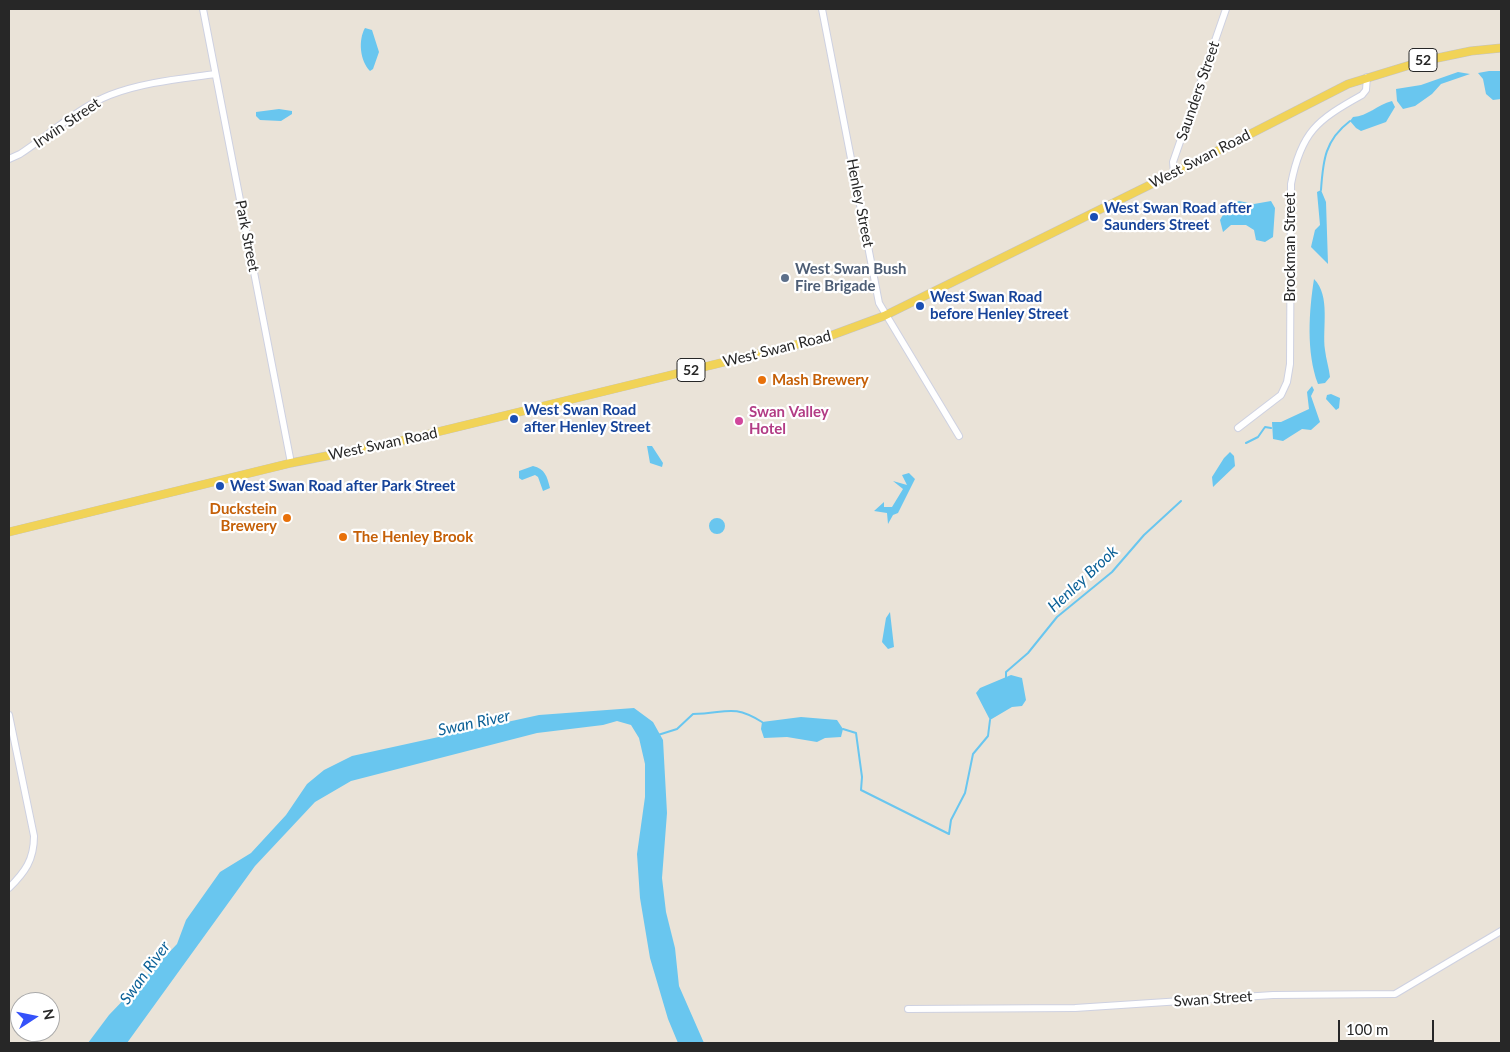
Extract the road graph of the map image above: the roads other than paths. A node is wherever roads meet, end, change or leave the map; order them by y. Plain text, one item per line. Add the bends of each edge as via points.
1 (203, 9) edge
2 (822, 9) edge
3 (1226, 9) edge
4 (1501, 48) edge
5 (215, 74) junction
6 (1367, 77) junction
7 (9, 159) edge
8 (1174, 173) junction
9 (884, 316) junction
10 (1238, 428) dead end
11 (959, 436) dead end
12 (291, 463) junction
13 (9, 532) edge
14 (9, 715) edge
15 (9, 888) edge
16 (1501, 931) edge
17 (908, 1009) dead end

1 - 5 street, Park Street
2 - 9 street, Henley Street via 878,303
3 - 8 street, Saunders Street via 1173,162
4 - 6 main road, West Swan Road / 52 via 1471,50 1423,60
5 - 7 street, Irwin Street via 146,84 110,95
5 - 12 street, Park Street
6 - 8 main road, West Swan Road / 52
6 - 10 street, Brockman Street via 1366,90 1362,95 1319,122 1306,136 1296,156 1290,184 1290,364 1287,382 1281,395
8 - 9 main road, West Swan Road / 52
9 - 11 street, Henley Street
9 - 12 main road, West Swan Road / 52 via 827,337 392,443
12 - 13 main road, West Swan Road / 52
14 - 15 street via 34,849 26,869
16 - 17 street, Swan Street via 1395,994 1273,995 1075,1008

